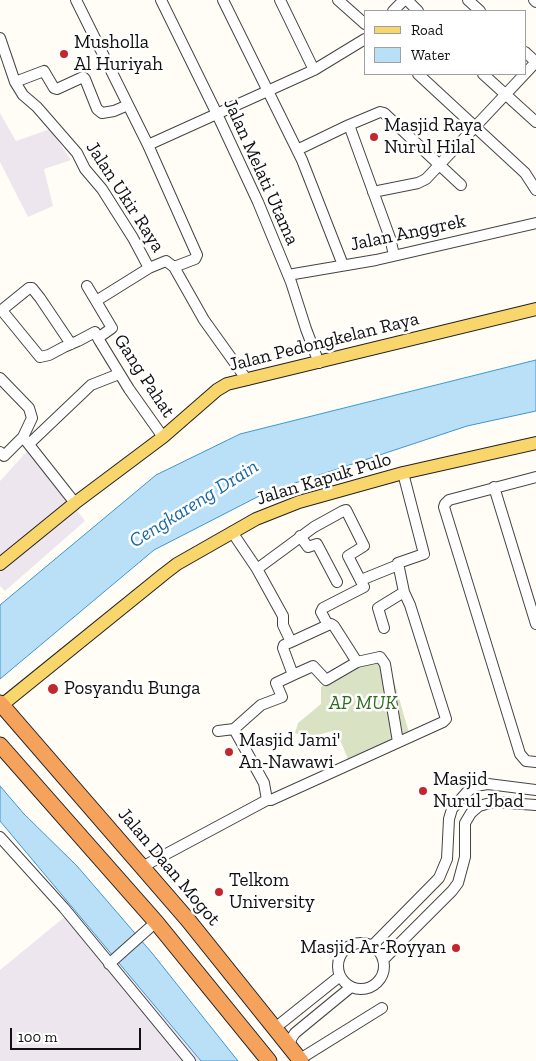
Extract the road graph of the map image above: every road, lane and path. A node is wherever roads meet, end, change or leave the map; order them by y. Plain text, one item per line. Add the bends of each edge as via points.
1 (76, 0) edge
2 (161, 0) edge
3 (223, 0) edge
4 (280, 0) edge
5 (338, 0) edge
6 (405, 0) edge
7 (468, 0) edge
8 (394, 10) edge
9 (417, 10) edge
10 (479, 10) edge
11 (364, 23) edge
12 (0, 38) edge
13 (364, 40) edge
14 (526, 53) edge
15 (536, 62) edge
16 (314, 70) junction
17 (526, 73) edge
18 (419, 75) edge
19 (484, 75) edge
20 (524, 75) edge
21 (15, 82) junction
22 (268, 92) junction
23 (505, 95) junction
24 (128, 106) junction
25 (217, 114) junction
26 (536, 122) edge
27 (349, 125) junction
28 (475, 128) junction
29 (148, 145) junction
30 (297, 150) junction
31 (440, 165) junction
32 (461, 185) dead end
33 (536, 190) edge
34 (373, 192) junction
35 (536, 223) edge
36 (394, 255) junction
37 (343, 265) junction
38 (174, 267) junction
39 (150, 268) junction
40 (288, 275) junction
41 (87, 286) dead end
42 (96, 301) junction
43 (536, 309) edge
44 (98, 338) junction
45 (71, 344) junction
46 (319, 362) junction
47 (119, 374) junction
48 (0, 378) edge
49 (247, 380) junction
50 (163, 437) junction
51 (26, 441) junction
52 (536, 443) edge
53 (0, 452) edge
54 (403, 473) junction
55 (536, 477) edge
56 (494, 487) junction
57 (75, 503) junction
58 (232, 532) junction
59 (300, 536) junction
60 (0, 564) edge
61 (398, 565) junction
62 (257, 569) junction
63 (361, 580) junction
64 (338, 582) dead end
65 (404, 592) junction
66 (536, 624) edge
67 (328, 625) junction
68 (384, 628) dead end
69 (290, 642) junction
70 (357, 662) junction
71 (293, 675) junction
72 (1, 704) edge
73 (234, 729) junction
74 (218, 731) dead end
75 (398, 742) junction
76 (1, 746) edge
77 (536, 762) edge
78 (536, 790) edge
79 (267, 800) junction
80 (536, 806) edge
81 (0, 837) edge
82 (142, 867) junction
83 (150, 927) junction
84 (372, 946) junction
85 (383, 960) junction
86 (111, 962) junction
87 (340, 976) junction
88 (351, 986) junction
89 (382, 1008) dead end
90 (275, 1028) junction
91 (256, 1044) junction
92 (290, 1047) junction
93 (301, 1060) edge
94 (190, 1061) edge
95 (269, 1061) edge

1 - 24 street
2 - 25 street, Jalan Melati Utama
3 - 22 street
4 - 16 street
5 - 11 street
6 - 8 street
6 - 9 street
7 - 10 street
12 - 21 street, Jalan Ukir Raya
13 - 16 street
14 - 15 street
15 - 17 street
16 - 22 street
18 - 28 street
19 - 23 street
20 - 23 street
21 - 24 street via 44,71 57,89 83,77 102,113
21 - 39 street, Jalan Ukir Raya via 23,95 77,153
22 - 25 street
22 - 30 street
23 - 26 street
23 - 28 street
24 - 29 street
25 - 29 street
25 - 40 street, Jalan Melati Utama
27 - 30 street
27 - 31 street via 384,112
27 - 34 street
28 - 31 street
28 - 33 street via 525,173
29 - 38 street via 197,255 195,259
30 - 37 street
31 - 32 street
31 - 34 street via 418,183
34 - 36 street
35 - 36 street, Jalan Anggrek
36 - 37 street, Jalan Anggrek
37 - 40 street, Jalan Anggrek
38 - 39 street, Jalan Ukir Raya via 166,261
38 - 49 street, Jalan Ukir Raya via 204,320
39 - 42 street
40 - 46 street, Jalan Melati Utama
41 - 42 street, Gang Pahat
42 - 44 street, Gang Pahat via 112,328
43 - 46 main road, Jalan Pedongkelan Raya
44 - 45 street via 95,332
44 - 47 street, Gang Pahat
45 - 45 street via 40,357 3,309 32,288
46 - 49 main road, Jalan Pedongkelan Raya
47 - 50 street, Gang Pahat
47 - 51 street via 91,386
48 - 51 street via 29,408 32,418
49 - 50 main road, Jalan Pedongkelan Raya via 227,384 217,390
50 - 57 main road, Jalan Pedongkelan Raya
51 - 53 street via 4,456
51 - 57 street
52 - 54 main road, Jalan Kapuk Pulo
54 - 58 main road, Jalan Kapuk Pulo via 299,502
54 - 61 street via 424,554
55 - 56 street
56 - 66 street
56 - 77 street via 449,500 444,511 520,754 526,760
57 - 60 main road, Jalan Pedongkelan Raya
58 - 62 street
58 - 72 main road, Jalan Kapuk Pulo via 164,574
59 - 62 street
59 - 63 street via 346,510 364,546 348,556
59 - 64 street via 308,547 317,544
61 - 63 street
61 - 65 street
62 - 69 street via 283,616
63 - 67 street via 364,587 322,609
65 - 68 street via 378,608
65 - 75 street via 446,719
67 - 69 street
67 - 70 street via 334,626
69 - 71 street via 283,647
70 - 71 street via 326,680 313,666
70 - 75 street via 380,657 385,664
71 - 73 street via 276,683 282,697 261,705
72 - 82 highway, Jalan Daan Mogot
73 - 74 street
73 - 79 street via 264,783
75 - 79 street
76 - 83 highway
78 - 84 street via 488,784 475,786 467,792 452,809 447,860 439,878
79 - 82 street
80 - 85 street via 494,802 471,813 465,823 465,857 458,883
81 - 86 street
82 - 90 highway, Jalan Daan Mogot
83 - 86 street
83 - 91 highway
84 - 85 street
84 - 87 street via 358,943 346,948 338,962
85 - 88 street via 378,981 365,988
86 - 94 street
87 - 88 street
87 - 90 street
88 - 92 street via 295,1033
89 - 93 street
90 - 91 highway
90 - 92 highway, Jalan Daan Mogot
91 - 95 highway
92 - 93 highway, Jalan Daan Mogot

